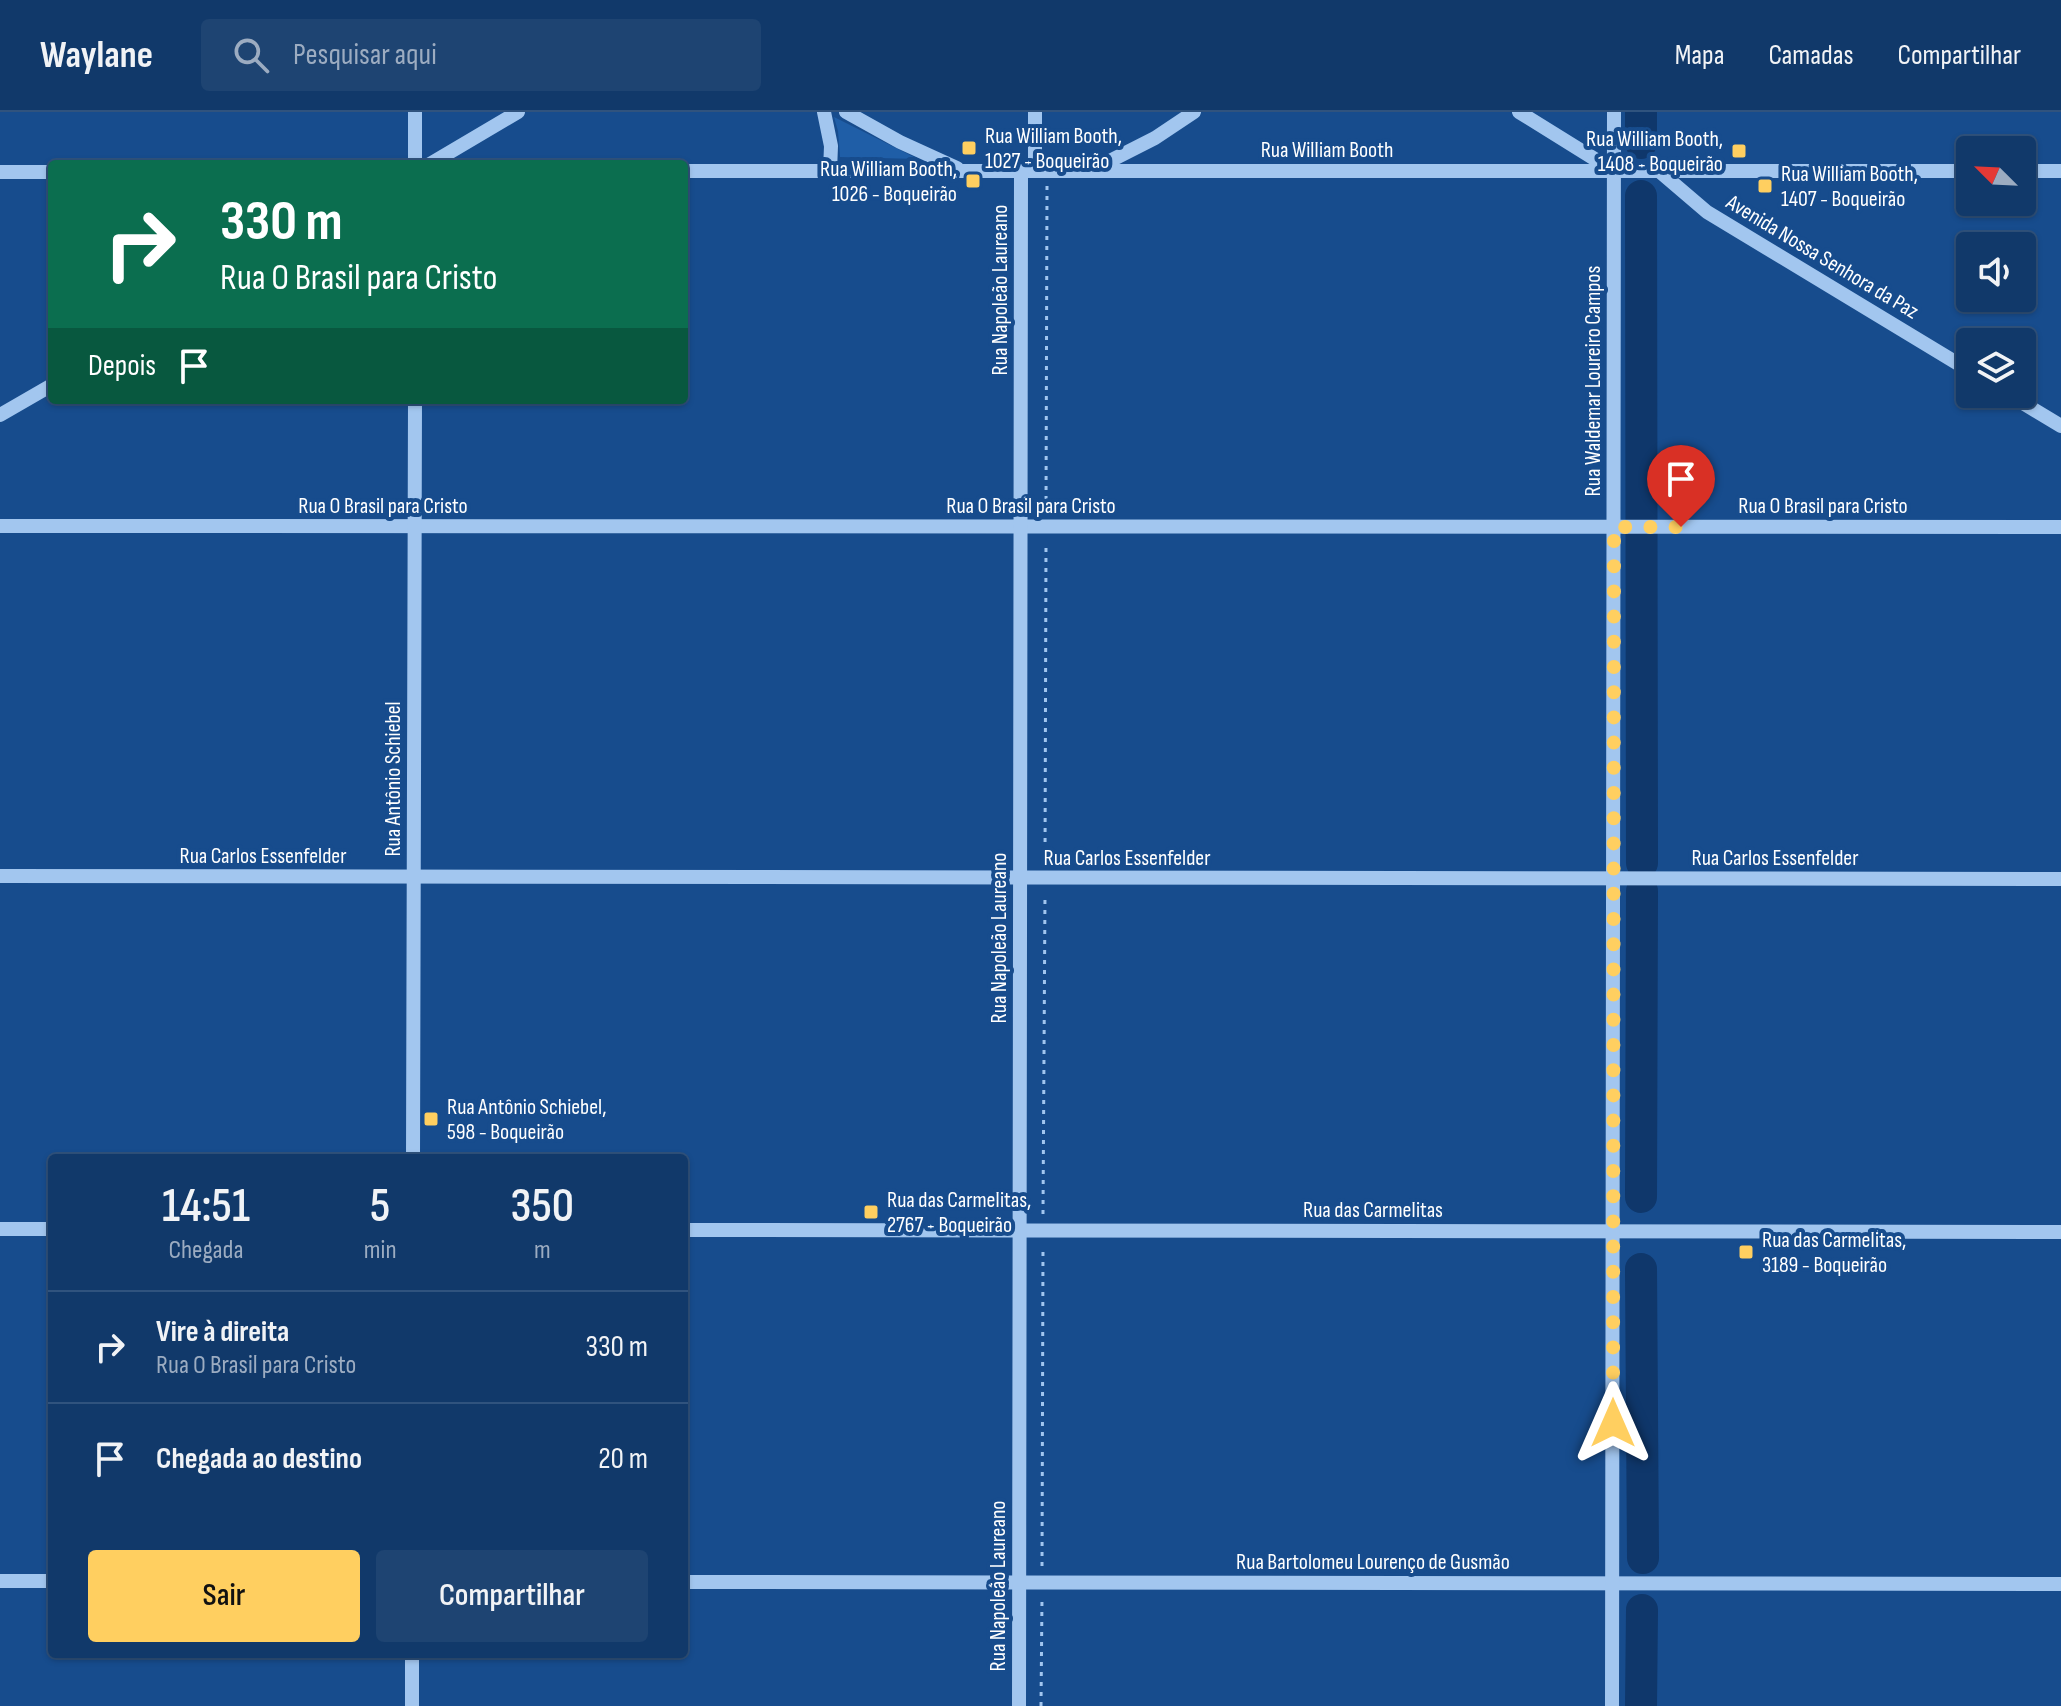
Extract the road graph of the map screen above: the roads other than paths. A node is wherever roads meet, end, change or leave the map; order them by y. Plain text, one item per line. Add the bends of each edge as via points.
1 (415, 112) edge
2 (518, 112) edge
3 (824, 112) edge
4 (846, 112) edge
5 (1035, 112) edge
6 (1194, 112) edge
7 (1519, 112) edge
8 (1614, 112) edge
9 (415, 160) edge
10 (437, 160) edge
11 (688, 171) edge
12 (830, 171) junction
13 (965, 171) junction
14 (1028, 171) junction
15 (1092, 171) junction
16 (1614, 171) junction
17 (1659, 171) junction
18 (1956, 171) edge
19 (2036, 171) edge
20 (2061, 171) edge
21 (0, 172) edge
22 (48, 172) edge
23 (1956, 363) edge
24 (48, 387) edge
25 (415, 404) edge
26 (2031, 408) edge
27 (0, 415) edge
28 (2061, 426) edge
29 (0, 526) edge
30 (414, 527) junction
31 (1021, 527) junction
32 (1614, 527) junction
33 (2061, 527) edge
34 (0, 876) edge
35 (413, 877) junction
36 (1020, 879) junction
37 (1613, 879) junction
38 (2061, 879) edge
39 (413, 1154) edge
40 (0, 1229) edge
41 (48, 1229) edge
42 (688, 1230) edge
43 (1019, 1230) junction
44 (1613, 1232) junction
45 (2061, 1232) edge
46 (0, 1581) edge
47 (48, 1581) edge
48 (688, 1582) edge
49 (1019, 1582) junction
50 (1613, 1583) junction
51 (2061, 1584) edge
52 (412, 1658) edge
53 (412, 1706) edge
54 (1019, 1706) edge
55 (1612, 1706) edge

1 - 9 street
2 - 10 street
3 - 12 street
4 - 13 street
5 - 14 street, Rua Napoleão Laureano
6 - 15 street
7 - 16 street
8 - 16 street, Rua Waldemar Loureiro Campos
11 - 12 street, Rua William Booth
12 - 13 street, Rua William Booth
13 - 14 street, Rua William Booth
14 - 15 street, Rua William Booth
14 - 31 street, Rua Napoleão Laureano
15 - 16 street, Rua William Booth
16 - 17 street, Rua William Booth
16 - 32 street, Rua Waldemar Loureiro Campos
17 - 18 street, Rua William Booth
17 - 23 street, Avenida Nossa Senhora da Paz via 1707,212
19 - 20 street
21 - 22 street
24 - 27 street
25 - 30 street, Rua Antônio Schiebel
26 - 28 street
29 - 30 street, Rua O Brasil para Cristo
30 - 31 street, Rua O Brasil para Cristo
30 - 35 street, Rua Antônio Schiebel
31 - 32 street, Rua O Brasil para Cristo
31 - 36 street, Rua Napoleão Laureano
32 - 33 street, Rua O Brasil para Cristo
32 - 37 street, Rua Waldemar Loureiro Campos
34 - 35 street, Rua Carlos Essenfelder
35 - 36 street, Rua Carlos Essenfelder
35 - 39 street, Rua Antônio Schiebel
36 - 37 street, Rua Carlos Essenfelder
36 - 43 street, Rua Napoleão Laureano
37 - 38 street, Rua Carlos Essenfelder
37 - 44 street, Rua Waldemar Loureiro Campos
40 - 41 street
42 - 43 street, Rua das Carmelitas
43 - 44 street, Rua das Carmelitas
43 - 49 street, Rua Napoleão Laureano
44 - 45 street, Rua das Carmelitas
44 - 50 street, Rua Waldemar Loureiro Campos
46 - 47 street
48 - 49 street, Rua Bartolomeu Lourenço de Gusmão
49 - 50 street, Rua Bartolomeu Lourenço de Gusmão
49 - 54 street, Rua Napoleão Laureano
50 - 51 street, Rua Bartolomeu Lourenço de Gusmão
50 - 55 street, Rua Waldemar Loureiro Campos
52 - 53 street

